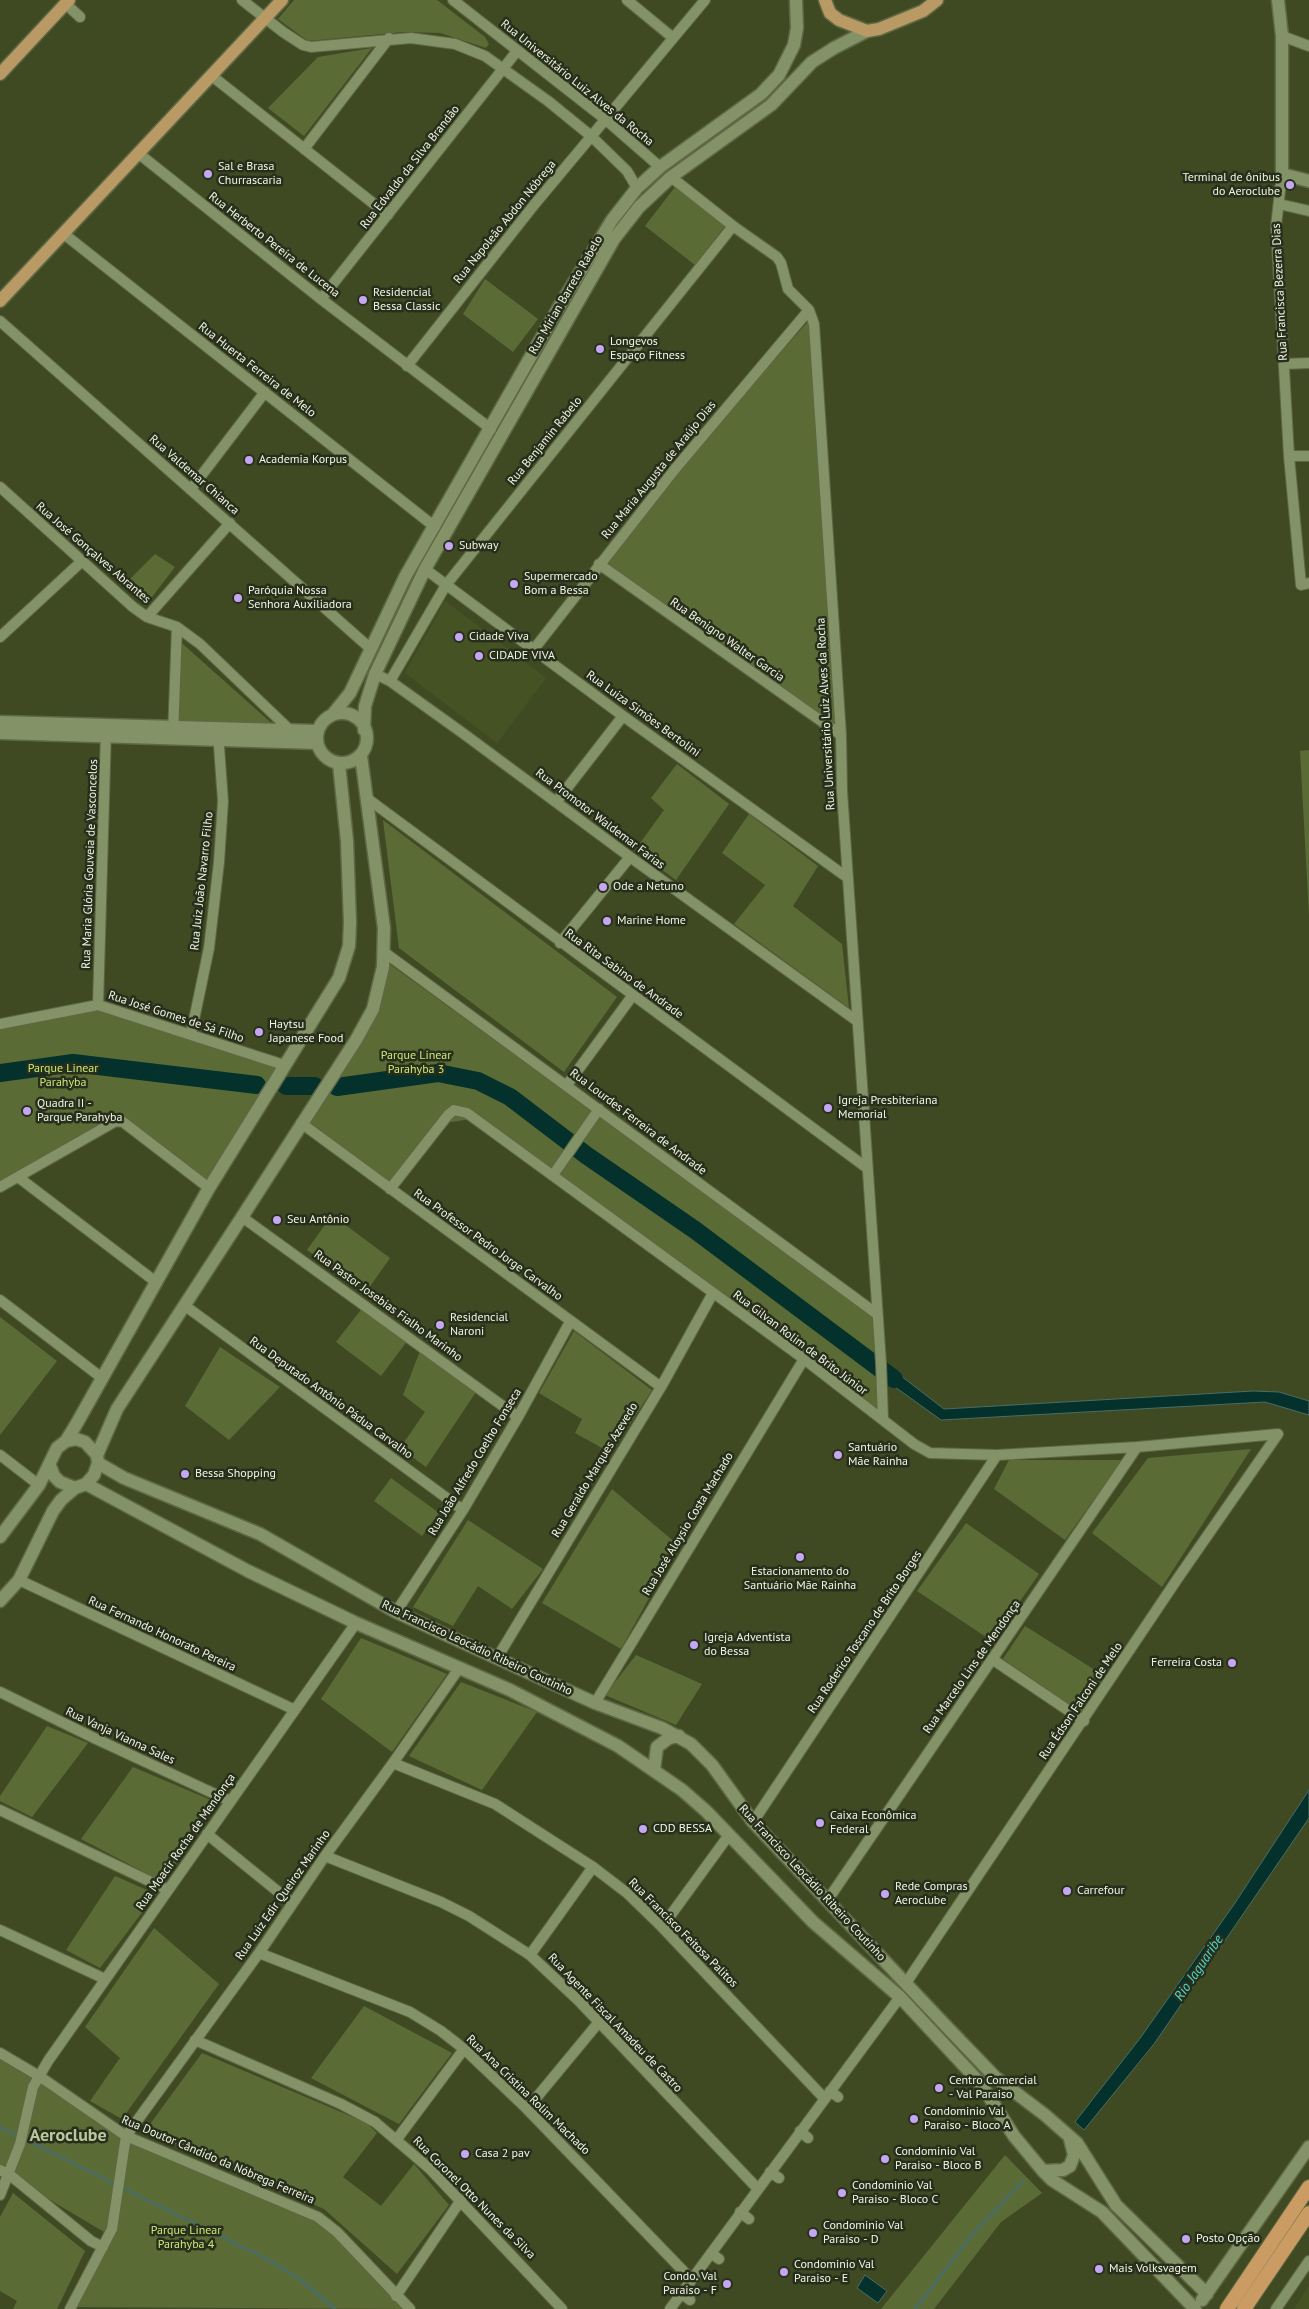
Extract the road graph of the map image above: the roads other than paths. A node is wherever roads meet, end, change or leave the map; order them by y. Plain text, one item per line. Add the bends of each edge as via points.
1 (242, 0) edge
2 (282, 0) edge
3 (453, 0) edge
4 (627, 0) edge
5 (705, 0) edge
6 (796, 0) edge
7 (825, 0) edge
8 (937, 0) edge
9 (1278, 0) edge
10 (68, 2) edge
11 (80, 17) dead end
12 (266, 19) junction
13 (867, 31) junction
14 (1282, 36) junction
15 (672, 37) junction
16 (389, 38) junction
17 (1309, 46) edge
18 (517, 51) junction
19 (504, 68) junction
20 (0, 74) edge
21 (212, 76) junction
22 (606, 119) junction
23 (591, 136) junction
24 (304, 149) junction
25 (138, 153) junction
26 (660, 167) junction
27 (1282, 174) junction
28 (671, 177) junction
29 (1309, 181) edge
30 (637, 188) junction
31 (1280, 204) junction
32 (1309, 211) edge
33 (388, 215) junction
34 (733, 226) junction
35 (64, 234) junction
36 (321, 299) junction
37 (0, 301) edge
38 (808, 310) junction
39 (0, 321) edge
40 (1309, 363) edge
41 (1284, 364) junction
42 (407, 366) junction
43 (265, 392) junction
44 (491, 429) junction
45 (1289, 456) junction
46 (1309, 456) edge
47 (0, 488) edge
48 (191, 489) junction
49 (230, 523) junction
50 (435, 527) junction
51 (81, 562) junction
52 (599, 564) junction
53 (425, 569) junction
54 (1305, 584) edge
55 (446, 585) junction
56 (147, 617) junction
57 (176, 628) junction
58 (0, 637) edge
59 (371, 649) junction
60 (534, 649) junction
61 (375, 674) junction
62 (390, 681) junction
63 (333, 714) junction
64 (623, 716) junction
65 (0, 722) edge
66 (364, 730) junction
67 (106, 731) junction
68 (173, 732) junction
69 (292, 732) junction
70 (0, 733) edge
71 (218, 734) junction
72 (841, 735) junction
73 (317, 737) junction
74 (361, 756) junction
75 (339, 764) junction
76 (368, 799) junction
77 (557, 801) junction
78 (630, 857) junction
79 (848, 878) junction
80 (560, 943) junction
81 (384, 952) junction
82 (633, 995) junction
83 (98, 1005) junction
84 (857, 1021) junction
85 (0, 1024) edge
86 (191, 1034) junction
87 (284, 1065) junction
88 (567, 1084) junction
89 (599, 1109) junction
90 (301, 1123) junction
91 (866, 1168) junction
92 (553, 1175) junction
93 (18, 1177) junction
94 (0, 1187) edge
95 (209, 1188) junction
96 (390, 1189) junction
97 (242, 1217) junction
98 (156, 1282) junction
99 (713, 1293) junction
100 (0, 1300) edge
101 (184, 1305) junction
102 (877, 1314) junction
103 (570, 1322) junction
104 (804, 1359) junction
105 (102, 1378) junction
106 (660, 1387) junction
107 (518, 1416) junction
108 (883, 1420) junction
109 (1278, 1434) joint
110 (66, 1441) junction
111 (1137, 1447) junction
112 (0, 1455) edge
113 (997, 1455) junction
114 (98, 1459) junction
115 (50, 1466) junction
116 (39, 1485) junction
117 (80, 1486) junction
118 (463, 1510) junction
119 (0, 1537) edge
120 (19, 1580) junction
121 (0, 1601) edge
122 (396, 1612) junction
123 (356, 1623) junction
124 (497, 1658) junction
125 (992, 1659) junction
126 (460, 1667) junction
127 (0, 1692) edge
128 (595, 1703) junction
129 (295, 1710) junction
130 (1084, 1721) junction
131 (679, 1736) junction
132 (393, 1763) junction
133 (654, 1770) junction
134 (230, 1801) junction
135 (0, 1810) edge
136 (753, 1822) junction
137 (207, 1834) junction
138 (729, 1835) junction
139 (324, 1856) junction
140 (594, 1866) junction
141 (168, 1890) junction
142 (827, 1901) junction
143 (292, 1903) junction
144 (662, 1927) junction
145 (0, 1930) edge
146 (259, 1953) junction
147 (530, 1955) junction
148 (105, 1979) junction
149 (906, 1983) junction
150 (900, 1997) junction
151 (599, 2022) junction
152 (195, 2040) junction
153 (464, 2049) junction
154 (0, 2053) edge
155 (39, 2076) junction
156 (833, 2093) junction
157 (527, 2109) junction
158 (126, 2136) junction
159 (1069, 2136) junction
160 (397, 2139) junction
161 (1309, 2147) edge
162 (1043, 2171) junction
163 (5, 2173) edge
164 (1309, 2187) edge
165 (758, 2189) junction
166 (0, 2195) edge
167 (461, 2200) junction
168 (1309, 2213) edge
169 (1309, 2226) edge
170 (1291, 2240) junction
171 (103, 2247) junction
172 (712, 2250) junction
173 (721, 2257) dead end
174 (1309, 2261) edge
175 (692, 2278) junction
176 (1206, 2294) junction
177 (396, 2296) junction
178 (73, 2308) edge
179 (410, 2309) edge
180 (562, 2309) edge
181 (670, 2309) edge
182 (1195, 2309) edge
183 (1227, 2309) edge
184 (1244, 2309) edge
185 (1276, 2309) edge

1 - 12 street
2 - 12 main road
3 - 18 street, Rua Universitário Luiz Alves da Rocha
4 - 15 street
5 - 15 street, Rua Napoleão Abdon Nóbrega
6 - 26 main road, Rua Mirian Barreto Rabelo via 794,45 779,74 761,94
7 - 13 main road via 826,7 839,20
8 - 13 main road, Rua Mirian Barreto Rabelo via 923,11
9 - 14 main road, Rua Francisca Bezerra Dias
10 - 11 street
10 - 20 main road
12 - 16 street via 293,39 311,47
12 - 21 main road
13 - 28 main road, Rua Mirian Barreto Rabelo via 812,62 772,105
14 - 17 street
14 - 27 main road, Rua Francisca Bezerra Dias
15 - 22 street, Rua Napoleão Abdon Nóbrega
16 - 19 street via 455,44
16 - 24 street
18 - 19 street, Rua Edvaldo da Silva Brandão
18 - 22 street, Rua Universitário Luiz Alves da Rocha
19 - 23 street
19 - 33 street, Rua Edvaldo da Silva Brandão
21 - 24 street
21 - 25 main road
22 - 23 street, Rua Napoleão Abdon Nóbrega
22 - 26 street, Rua Universitário Luiz Alves da Rocha
23 - 30 street via 627,172
23 - 42 street, Rua Napoleão Abdon Nóbrega
24 - 33 street
25 - 35 main road
25 - 36 street, Rua Herberto Pereira de Lucena
26 - 30 main road, Rua Mirian Barreto Rabelo
27 - 29 main road
27 - 31 street, Rua Francisca Bezerra Dias
28 - 34 street, Rua Universitário Luiz Alves da Rocha
28 - 53 main road, Rua Mirian Barreto Rabelo via 639,207 614,239
30 - 44 main road, Rua Mirian Barreto Rabelo via 598,244
31 - 32 street
31 - 41 street, Rua Francisca Bezerra Dias via 1276,226
33 - 36 street, Rua Edvaldo da Silva Brandão
34 - 38 street, Rua Universitário Luiz Alves da Rocha via 777,257 788,289
34 - 55 street, Rua Benjamin Rabelo
35 - 37 main road
35 - 43 street, Rua Huerta Ferreira de Melo
36 - 42 street, Rua Herberto Pereira de Lucena
38 - 52 street, Rua Maria Augusta de Araújo Dias
38 - 72 street, Rua Universitário Luiz Alves da Rocha via 814,334
39 - 48 street, Rua Valdemar Chianca
40 - 41 street
41 - 45 street, Rua Francisca Bezerra Dias
42 - 44 street, Rua Herberto Pereira de Lucena
43 - 48 street
43 - 50 street, Rua Huerta Ferreira de Melo
44 - 50 main road, Rua Mirian Barreto Rabelo
45 - 46 street
45 - 54 street, Rua Francisca Bezerra Dias
47 - 51 street, Rua José Gonçalves Abrantes
48 - 49 street, Rua Valdemar Chianca
49 - 56 street
49 - 59 street, Rua Valdemar Chianca
50 - 59 main road, Rua Mirian Barreto Rabelo
51 - 56 street, Rua José Gonçalves Abrantes
51 - 58 street
52 - 60 street, Rua Maria Augusta de Araújo Dias
52 - 72 street, Rua Benigno Walter Garcia
53 - 55 street, Rua Luiza Simões Bertolini
53 - 61 main road, Rua Mirian Barreto Rabelo
55 - 60 street, Rua Luiza Simões Bertolini
55 - 62 street, Rua Benjamin Rabelo
56 - 57 street, Rua José Gonçalves Abrantes
57 - 68 street
57 - 69 street, Rua José Gonçalves Abrantes via 200,644
59 - 63 main road, Rua Mirian Barreto Rabelo via 350,693
60 - 64 street, Rua Luiza Simões Bertolini
61 - 62 street, Rua Promotor Waldemar Farias
61 - 66 main road, Rua Mirian Barreto Rabelo via 366,706
62 - 77 street, Rua Promotor Waldemar Farias
63 - 66 main road via 351,714 361,722
63 - 73 main road via 326,718
64 - 77 street
64 - 79 street, Rua Luiza Simões Bertolini
65 - 67 main road
66 - 74 main road via 367,741
67 - 68 main road
67 - 70 main road
67 - 83 street, Rua Maria Glória Gouveia de Vasconcelos
68 - 71 main road
69 - 71 main road
69 - 73 main road
71 - 73 main road
71 - 86 street, Rua Juiz João Navarro Filho via 223,801 219,862 209,948
72 - 79 street, Rua Universitário Luiz Alves da Rocha
73 - 75 main road via 321,753
74 - 75 main road
74 - 76 main road
75 - 87 main road via 347,841 348,946 333,990
76 - 80 street, Rua Rita Sabino de Andrade
76 - 81 main road
77 - 78 street, Rua Promotor Waldemar Farias
78 - 80 street
78 - 84 street, Rua Promotor Waldemar Farias
79 - 84 street, Rua Universitário Luiz Alves da Rocha
80 - 82 street, Rua Rita Sabino de Andrade
81 - 88 street, Rua Lourdes Ferreira de Andrade
81 - 90 main road via 381,980 370,1016
82 - 88 street
82 - 91 street, Rua Rita Sabino de Andrade
83 - 85 street, Rua José Gomes de Sá Filho
83 - 86 street, Rua José Gomes de Sá Filho
84 - 91 street, Rua Universitário Luiz Alves da Rocha
86 - 87 street, Rua José Gomes de Sá Filho
87 - 95 main road
88 - 89 street, Rua Lourdes Ferreira de Andrade
89 - 92 street
89 - 102 street, Rua Lourdes Ferreira de Andrade
90 - 96 street, Rua Professor Pedro Jorge Carvalho
90 - 97 main road
91 - 102 street, Rua Universitário Luiz Alves da Rocha
92 - 96 street, Rua Gilvan Rolim de Brito Júnior via 468,1113 454,1110
92 - 99 street, Rua Gilvan Rolim de Brito Júnior
93 - 94 street
93 - 95 street via 116,1121 123,1122
93 - 98 street
95 - 98 main road
96 - 103 street, Rua Professor Pedro Jorge Carvalho
97 - 101 main road
97 - 107 street, Rua Pastor Josebias Fialho Marinho
98 - 105 main road
99 - 104 street, Rua Gilvan Rolim de Brito Júnior
99 - 106 street, Rua Geraldo Marques Azevedo
100 - 105 street
101 - 114 main road via 117,1409
101 - 118 street, Rua Deputado Antônio Pádua Carvalho
102 - 108 street, Rua Universitário Luiz Alves da Rocha
103 - 106 street, Rua Professor Pedro Jorge Carvalho
103 - 107 street, Rua João Alfredo Coelho Fonseca
104 - 108 street, Rua Gilvan Rolim de Brito Júnior
104 - 128 street, Rua José Aloysio Costa Machado
105 - 110 main road
106 - 124 street, Rua Geraldo Marques Azevedo
107 - 118 street, Rua João Alfredo Coelho Fonseca
108 - 113 street, Rua Gilvan Rolim de Brito Júnior via 930,1452
109 - 111 street, Rua Gilvan Rolim de Brito Júnior
109 - 130 street, Rua Édson Falconi de Melo
110 - 114 main road via 76,1439 85,1442
110 - 115 main road via 57,1448
111 - 113 street, Rua Gilvan Rolim de Brito Júnior
111 - 125 street, Rua Marcelo Lins de Mendonça
112 - 116 street
113 - 136 street, Rua Roderico Toscano de Brito Borges
114 - 117 main road via 94,1475
114 - 122 main road, Rua Francisco Leocádio Ribeiro Coutinho via 124,1478 260,1534
115 - 116 main road
115 - 117 main road via 60,1482
116 - 119 main road
117 - 120 main road via 61,1500 53,1511
117 - 123 main road, Rua Francisco Leocádio Ribeiro Coutinho
118 - 122 street, Rua João Alfredo Coelho Fonseca
120 - 121 main road
120 - 129 street, Rua Fernando Honorato Pereira
122 - 124 main road, Rua Francisco Leocádio Ribeiro Coutinho
123 - 126 main road, Rua Francisco Leocádio Ribeiro Coutinho
123 - 129 street, Rua Moacir Rocha de Mendonça
124 - 128 main road, Rua Francisco Leocádio Ribeiro Coutinho
125 - 130 street
125 - 142 street, Rua Marcelo Lins de Mendonça
126 - 132 street, Rua Luiz Edir Queiroz Marinho
126 - 133 main road, Rua Francisco Leocádio Ribeiro Coutinho via 618,1746
127 - 134 street, Rua Vanja Vianna Sales
128 - 131 main road, Rua Francisco Leocádio Ribeiro Coutinho
129 - 134 street, Rua Moacir Rocha de Mendonça
130 - 149 street, Rua Édson Falconi de Melo
131 - 133 main road via 668,1738 657,1747
131 - 136 main road, Rua Francisco Leocádio Ribeiro Coutinho via 712,1764
132 - 139 street, Rua Luiz Edir Queiroz Marinho
132 - 140 street, Rua Francisco Feitosa Palitos via 495,1804
133 - 138 main road, Rua Francisco Leocádio Ribeiro Coutinho via 682,1790
134 - 137 street, Rua Moacir Rocha de Mendonça
135 - 141 street
136 - 142 main road, Rua Francisco Leocádio Ribeiro Coutinho
137 - 141 street, Rua Moacir Rocha de Mendonça
137 - 143 street
138 - 144 street
138 - 150 main road, Rua Francisco Leocádio Ribeiro Coutinho via 813,1922
139 - 143 street, Rua Luiz Edir Queiroz Marinho
139 - 147 street, Rua Agente Fiscal Amadeu de Castro via 441,1902
140 - 144 street, Rua Francisco Feitosa Palitos via 627,1892
140 - 147 street
141 - 148 street, Rua Moacir Rocha de Mendonça
142 - 149 main road, Rua Francisco Leocádio Ribeiro Coutinho
143 - 146 street, Rua Luiz Edir Queiroz Marinho
144 - 156 street, Rua Francisco Feitosa Palitos
145 - 148 street
146 - 152 street, Rua Luiz Edir Queiroz Marinho
146 - 153 street, Rua Ana Cristina Rolim Machado via 410,2012
147 - 151 street, Rua Agente Fiscal Amadeu de Castro
148 - 155 street, Rua Moacir Rocha de Mendonça
149 - 159 main road, Rua Francisco Leocádio Ribeiro Coutinho via 995,2077
150 - 156 street via 864,2053
150 - 162 main road, Rua Francisco Leocádio Ribeiro Coutinho via 981,2084 1014,2136
151 - 157 street
151 - 165 street, Rua Agente Fiscal Amadeu de Castro
152 - 158 street, Rua Luiz Edir Queiroz Marinho
152 - 160 street, Rua Coronel Otto Nunes da Silva via 340,2104 375,2122
153 - 157 street, Rua Ana Cristina Rolim Machado
153 - 160 street
154 - 155 street, Rua Doutor Cândido da Nóbrega Ferreira
155 - 158 street, Rua Doutor Cândido da Nóbrega Ferreira
155 - 163 street, Rua Moacir Rocha de Mendonça via 31,2094 20,2144
156 - 165 street via 776,2173
157 - 175 street, Rua Ana Cristina Rolim Machado
158 - 171 street via 112,2229
158 - 177 street, Rua Doutor Cândido da Nóbrega Ferreira via 318,2217 337,2232
159 - 162 main road via 1074,2155 1070,2166 1063,2170
159 - 176 main road, Rua Francisco Leocádio Ribeiro Coutinho via 1084,2152 1116,2206
160 - 167 street, Rua Coronel Otto Nunes da Silva
161 - 176 main road
162 - 182 main road, Rua Francisco Leocádio Ribeiro Coutinho via 1106,2215
163 - 166 street, Rua Moacir Rocha de Mendonça
163 - 171 street
164 - 183 highway
165 - 172 street via 746,2214
167 - 177 street
167 - 180 street, Rua Coronel Otto Nunes da Silva
168 - 170 highway
169 - 170 highway
170 - 184 highway
171 - 178 street
172 - 173 street
172 - 175 street
174 - 185 street
175 - 181 street via 687,2295
176 - 182 main road
177 - 179 street, Rua Doutor Cândido da Nóbrega Ferreira

